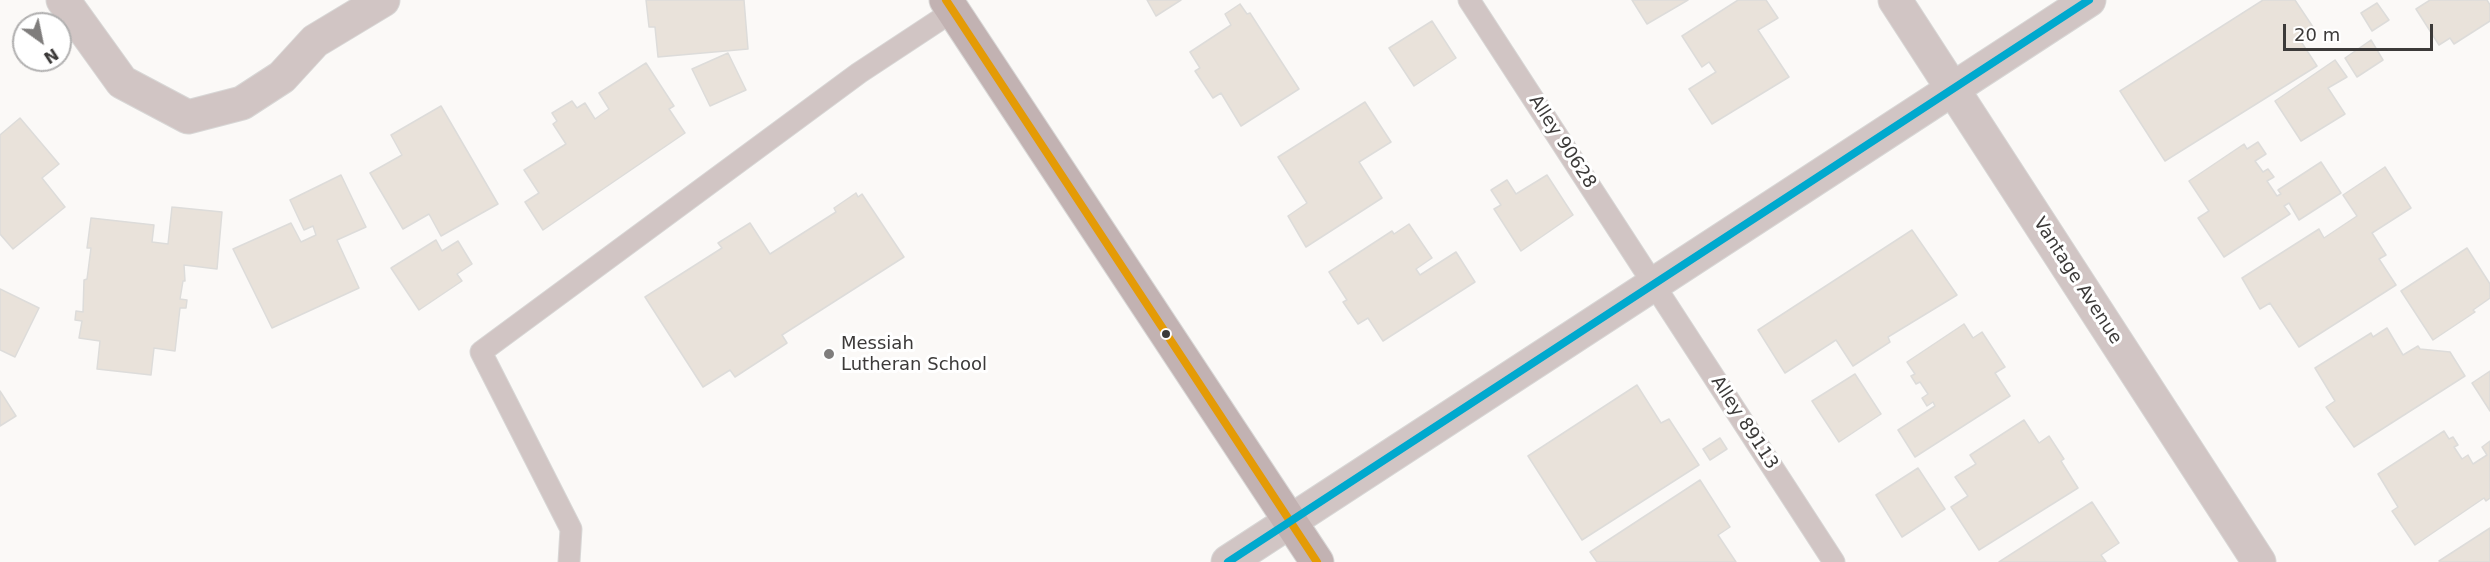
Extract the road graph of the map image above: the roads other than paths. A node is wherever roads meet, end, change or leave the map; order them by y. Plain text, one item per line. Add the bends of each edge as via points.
1 (63, 0) edge
2 (383, 0) edge
3 (1469, 0) edge
4 (1895, 0) edge
5 (2089, 0) edge
6 (950, 5) edge
7 (1953, 90) junction
8 (1655, 284) junction
9 (1291, 522) junction
10 (569, 562) edge
11 (1228, 562) edge
12 (1317, 562) edge
13 (1834, 562) edge
14 (2259, 562) edge

1 - 2 street via 123,82 188,117 242,103 282,77 315,41
3 - 8 lane, Alley 90628
4 - 7 street, Vantage Avenue
5 - 7 street
6 - 9 main road
6 - 10 lane via 482,352 572,529
7 - 8 street
7 - 14 street, Vantage Avenue
8 - 9 street
8 - 13 lane, Alley 89113
9 - 11 street
9 - 12 main road

